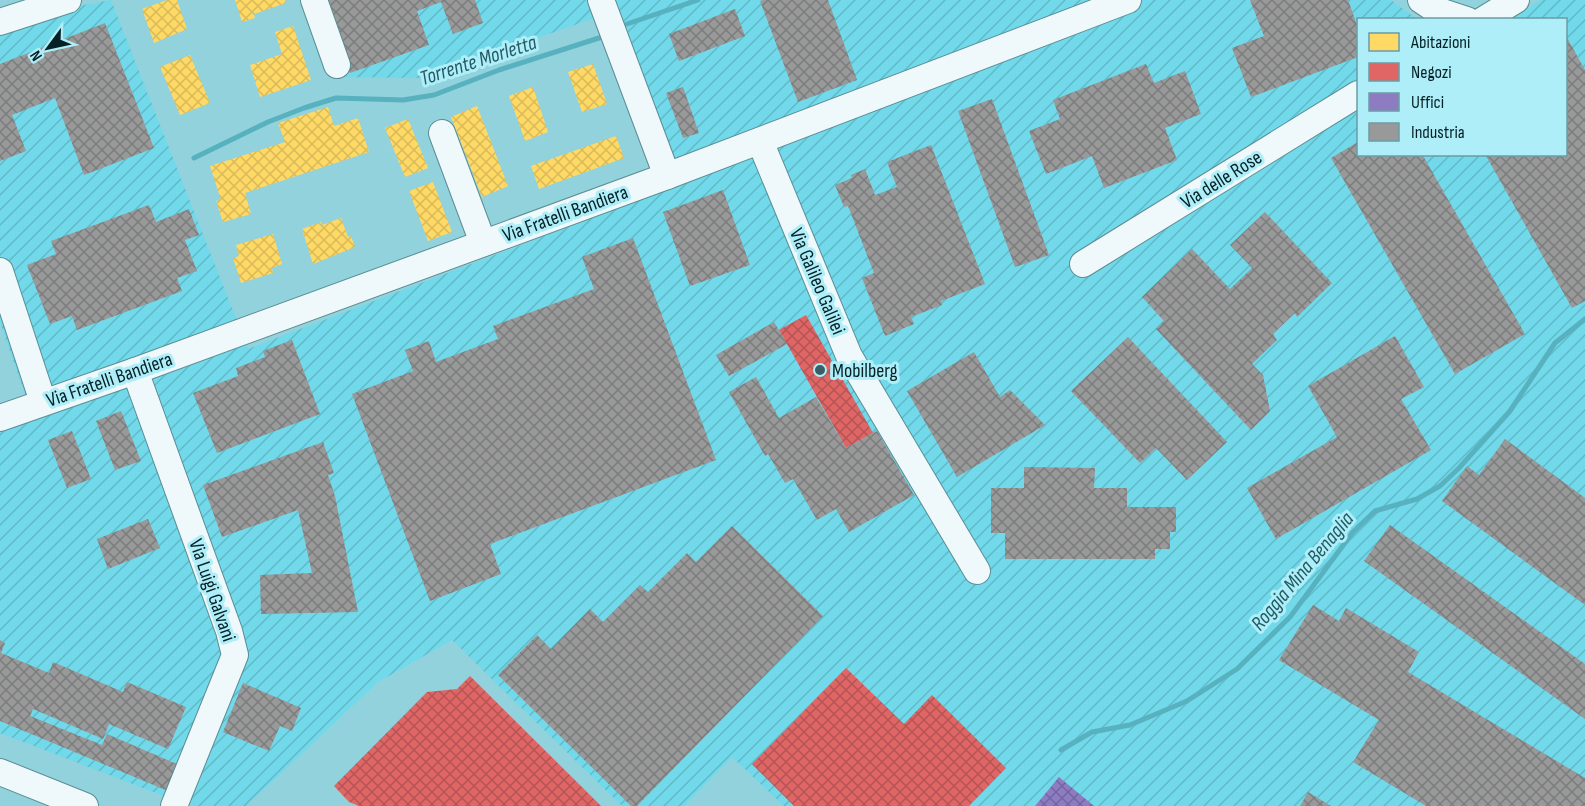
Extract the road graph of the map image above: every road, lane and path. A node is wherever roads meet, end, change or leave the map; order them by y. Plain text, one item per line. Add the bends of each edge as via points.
1 (69, 0) edge
2 (314, 0) edge
3 (602, 0) edge
4 (1128, 0) edge
5 (1421, 0) edge
6 (1516, 0) edge
7 (1461, 18) edge
8 (1486, 18) edge
9 (0, 22) edge
10 (337, 65) dead end
11 (1357, 95) edge
12 (442, 133) dead end
13 (760, 141) junction
14 (667, 176) junction
15 (483, 243) junction
16 (1083, 264) dead end
17 (0, 271) edge
18 (135, 371) junction
19 (43, 402) junction
20 (0, 418) edge
21 (977, 571) dead end
22 (0, 772) edge
23 (85, 806) edge
24 (174, 806) edge

1 - 9 street
2 - 10 street
3 - 14 street
4 - 13 street, Via Fratelli Bandiera
5 - 7 street
6 - 8 street
11 - 16 street, Via delle Rose
12 - 15 street
13 - 14 street, Via Fratelli Bandiera
13 - 21 street, Via Galileo Galilei via 849,356
14 - 15 street, Via Fratelli Bandiera
15 - 18 street, Via Fratelli Bandiera
17 - 19 street
18 - 19 street, Via Fratelli Bandiera
18 - 24 street, Via Luigi Galvani via 235,655
19 - 20 street, Via Fratelli Bandiera
22 - 23 street

